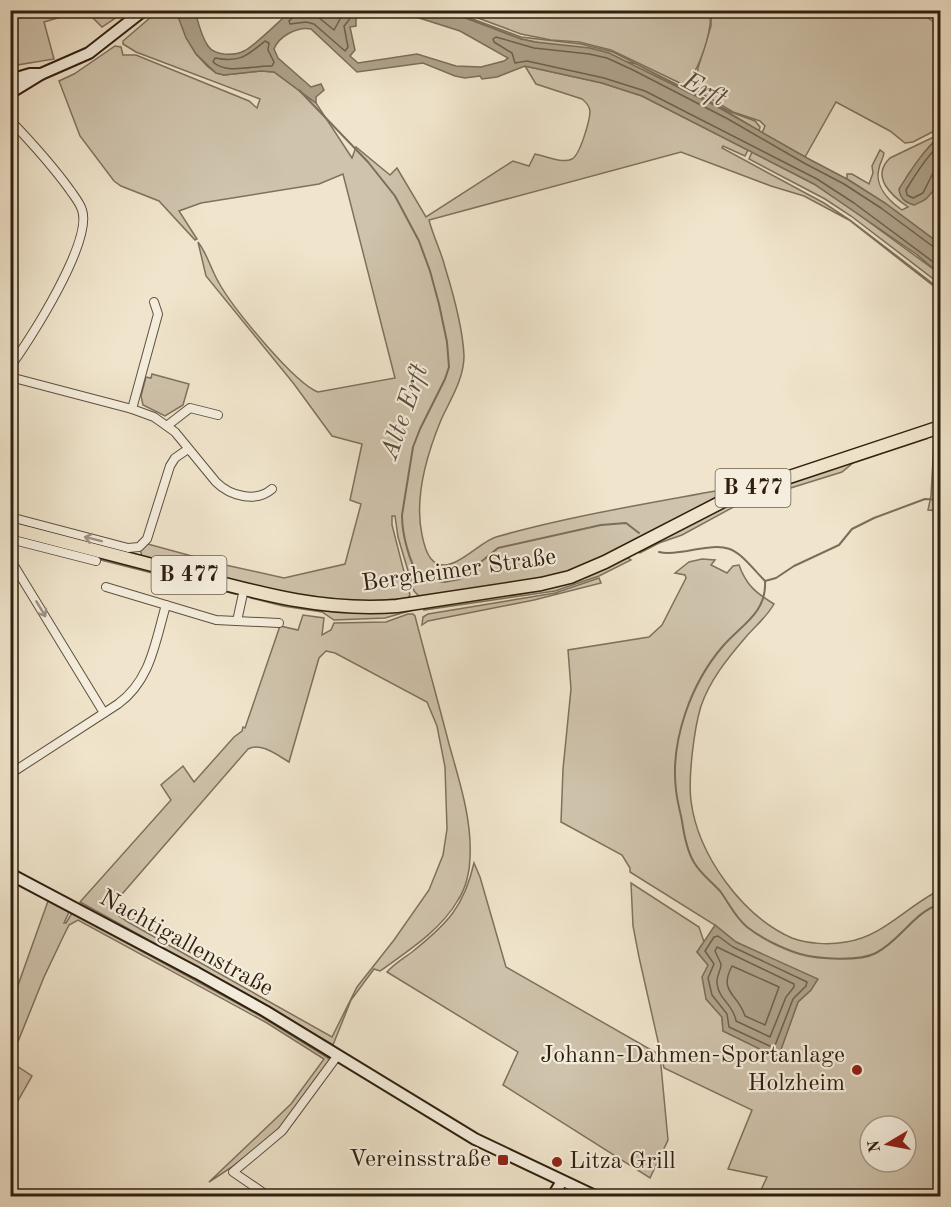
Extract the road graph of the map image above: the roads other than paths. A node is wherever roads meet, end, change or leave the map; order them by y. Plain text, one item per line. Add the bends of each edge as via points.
1 (144, 10) edge
2 (41, 74) junction
3 (10, 80) edge
4 (10, 93) edge
5 (10, 120) edge
6 (154, 303) dead end
7 (10, 367) edge
8 (10, 377) edge
9 (132, 409) junction
10 (218, 415) dead end
11 (168, 425) junction
12 (940, 427) edge
13 (188, 449) junction
14 (273, 489) dead end
15 (10, 517) edge
16 (10, 528) edge
17 (10, 538) edge
18 (10, 559) edge
19 (96, 561) dead end
20 (106, 587) dead end
21 (244, 589) junction
22 (166, 605) junction
23 (237, 621) junction
24 (279, 623) dead end
25 (104, 713) junction
26 (10, 774) edge
27 (10, 873) edge
28 (338, 1055) junction
29 (562, 1181) junction
30 (268, 1197) edge
31 (553, 1197) edge
32 (595, 1197) edge

1 - 2 main road via 89,53
2 - 3 main road
2 - 4 main road
5 - 7 street via 60,176 80,205 84,219 55,295
6 - 9 street via 158,314
8 - 9 street
9 - 11 street
10 - 11 street via 190,408
11 - 13 street
12 - 21 main road, Bergheimer Straße / B 477 via 735,495 605,562 555,581 376,607 306,603
13 - 14 street via 230,493 262,496
13 -> 15 street via 170,466 147,539 138,547
16 - 21 main road, Bergheimer Straße / B 477
17 - 19 street
18 -> 25 street
20 - 22 street
21 - 23 street
22 - 23 street via 216,620
22 - 25 street via 144,676 127,697
23 - 24 street
25 - 26 street
27 - 28 main road, Nachtigallenstraße via 197,973
28 - 29 main road, Nachtigallenstraße via 475,1139
28 - 30 street via 282,1131 233,1172
29 - 31 main road
29 - 32 main road, Nachtigallenstraße

